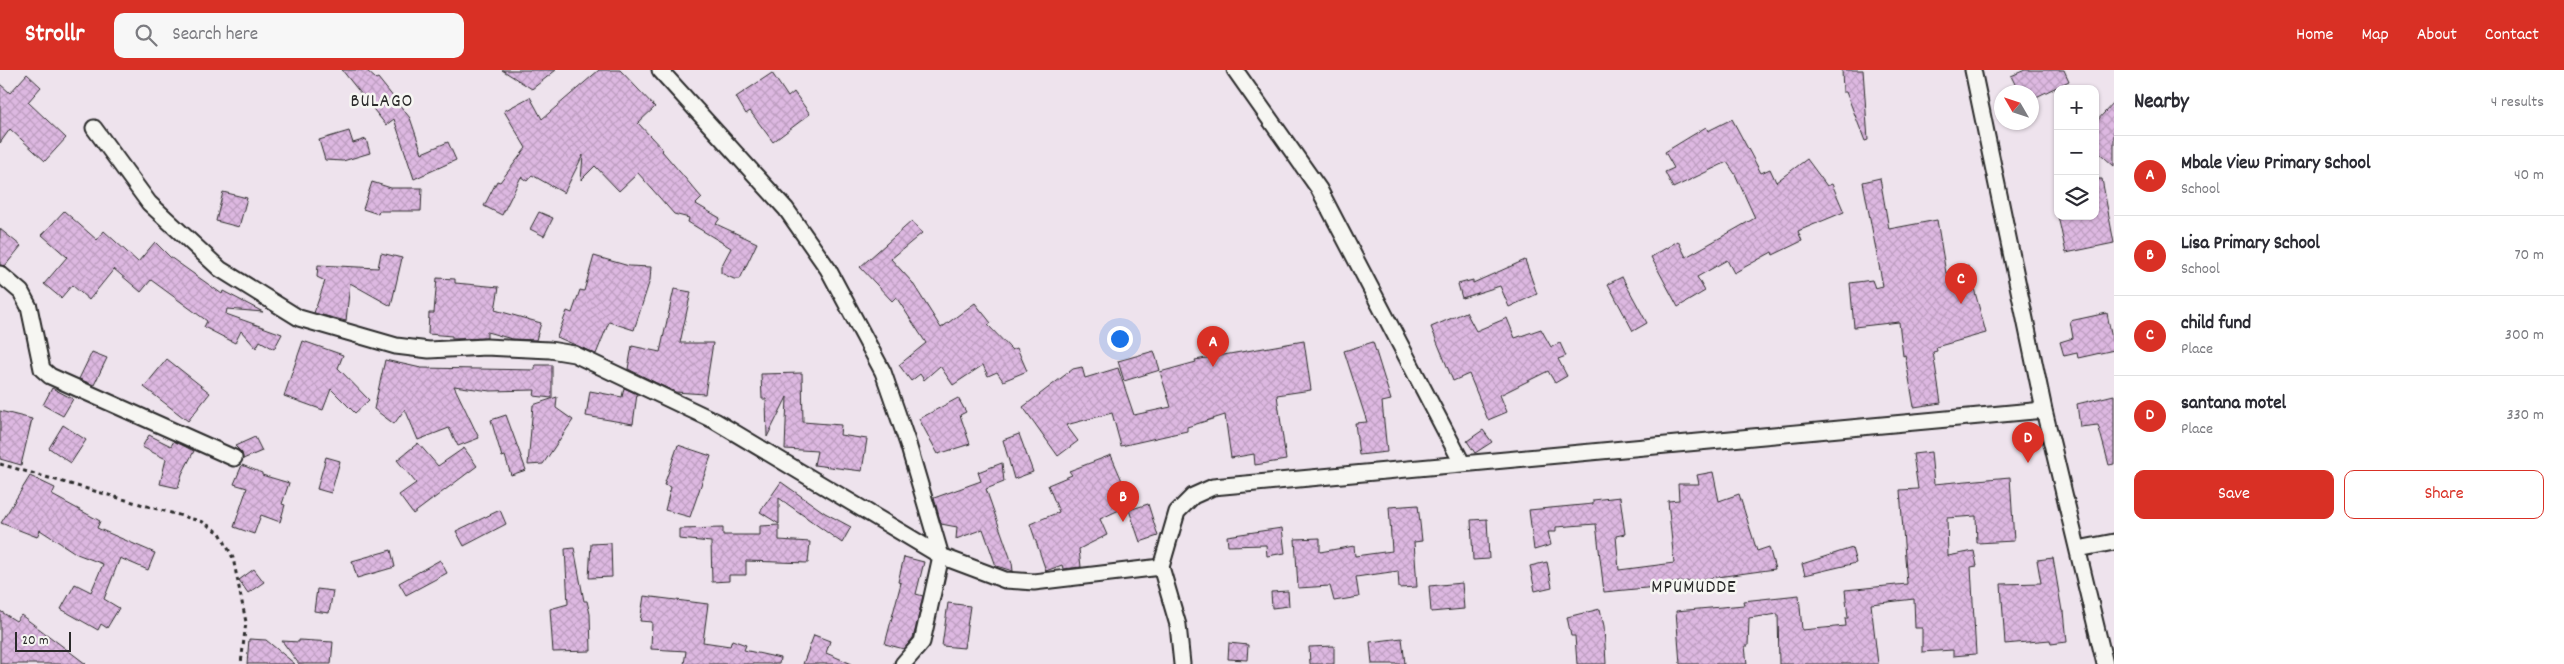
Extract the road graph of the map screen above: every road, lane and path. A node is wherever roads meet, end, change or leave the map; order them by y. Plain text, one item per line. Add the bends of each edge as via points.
1 (660, 70) edge
2 (1235, 70) edge
3 (1973, 70) edge
4 (94, 128) dead end
5 (0, 274) edge
6 (2044, 410) junction
7 (234, 458) dead end
8 (1462, 463) junction
9 (0, 464) edge
10 (2114, 542) edge
11 (2078, 549) junction
12 (941, 556) junction
13 (1161, 567) junction
14 (241, 664) edge
15 (903, 664) edge
16 (1182, 664) edge
17 (2105, 664) edge

1 - 12 street via 786,209 828,269 883,372
2 - 8 street via 1319,189
3 - 6 street
4 - 12 street via 149,202 220,269 299,318 396,346 429,350 486,347 574,354 715,421
5 - 7 street via 21,292 29,307 42,369 50,376
6 - 8 street
6 - 11 street
8 - 13 street via 1213,487 1193,496 1177,512
9 - 14 path via 204,522 220,533 233,558 246,622
10 - 11 street
11 - 17 street
12 - 13 street via 1005,580 1034,582
12 - 15 street via 922,642
13 - 16 street via 1178,626

